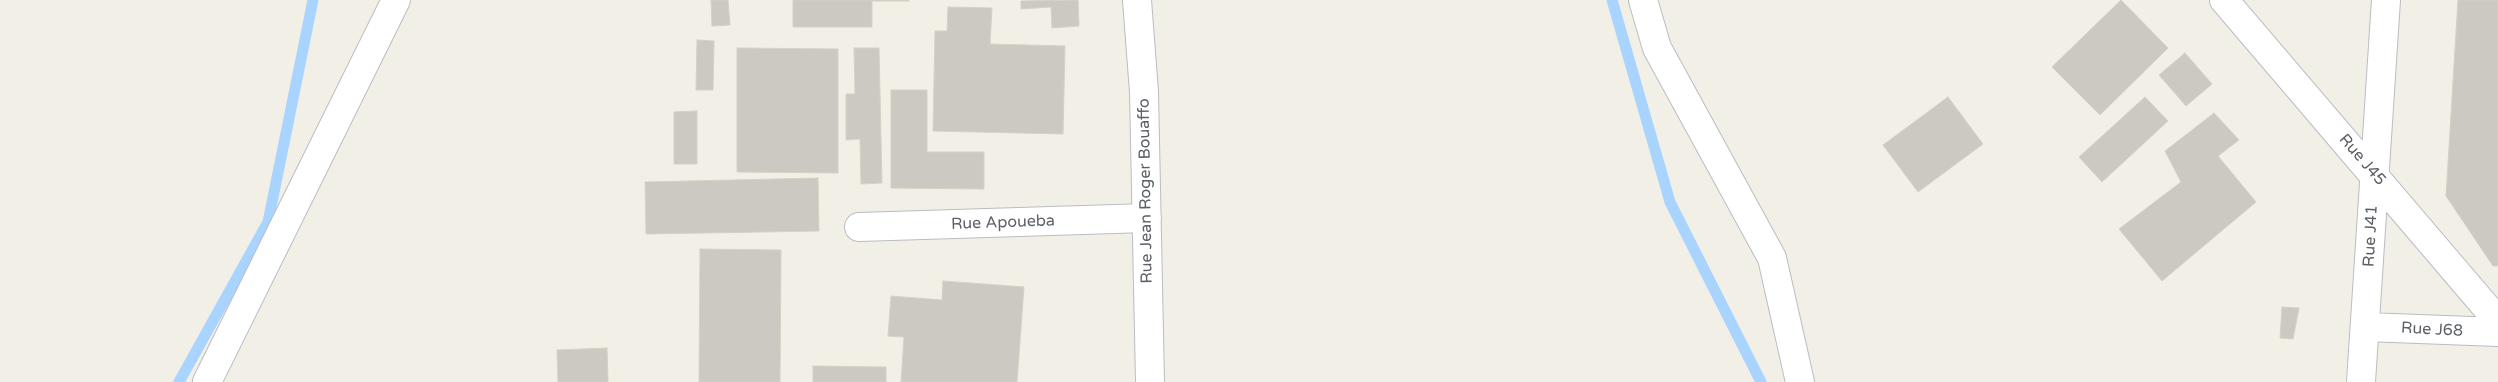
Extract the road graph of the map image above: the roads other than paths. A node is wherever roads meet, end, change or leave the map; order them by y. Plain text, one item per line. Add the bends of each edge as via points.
1 (396, 0) edge
2 (1137, 0) edge
3 (1642, 0) edge
4 (2224, 0) edge
5 (2386, 0) edge
6 (2374, 173) junction
7 (1147, 218) junction
8 (860, 227) dead end
9 (2498, 320) edge
10 (2366, 327) junction
11 (2498, 332) edge
12 (207, 382) edge
13 (1150, 382) edge
14 (1800, 382) edge
15 (2361, 382) edge

1 - 12 street
2 - 7 street, Rue Jean Roger Bouaffo via 1144,92
3 - 14 street via 1657,48 1772,258
4 - 6 street, Rue J45
5 - 6 street, Rue J41
6 - 9 street, Rue J45
6 - 10 street, Rue J41
7 - 8 street, Rue Apoueba
7 - 13 street, Rue Jean Roger Bouaffo
10 - 11 street, Rue J68
10 - 15 street, Rue J41

